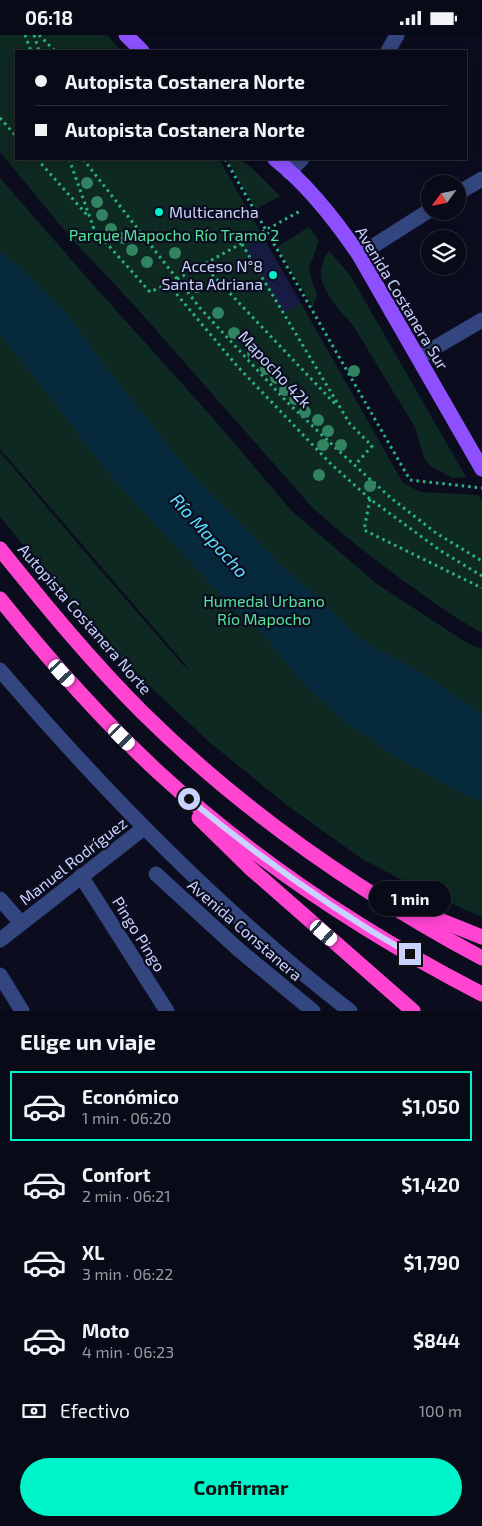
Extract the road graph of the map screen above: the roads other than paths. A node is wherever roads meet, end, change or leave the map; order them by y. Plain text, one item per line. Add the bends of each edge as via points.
1 (126, 35) edge
2 (397, 35) edge
3 (141, 50) edge
4 (389, 50) edge
5 (276, 160) edge
6 (301, 160) edge
7 (290, 172) junction
8 (482, 179) edge
9 (466, 188) edge
10 (421, 216) edge
11 (359, 255) junction
12 (482, 320) edge
13 (418, 357) junction
14 (481, 466) edge
15 (0, 549) edge
16 (0, 599) edge
17 (0, 670) edge
18 (159, 773) junction
19 (144, 828) junction
20 (156, 874) dead end
21 (82, 875) junction
22 (361, 887) junction
23 (0, 899) edge
24 (21, 923) junction
25 (482, 937) edge
26 (0, 940) edge
27 (482, 958) edge
28 (0, 975) edge
29 (324, 991) junction
30 (482, 994) edge
31 (22, 1011) edge
32 (167, 1011) edge
33 (313, 1011) edge
34 (334, 1011) edge
35 (350, 1011) edge
36 (413, 1011) edge

1 - 3 main road
2 - 4 street
5 - 7 main road, Avenida Costanera Sur
6 - 7 street
7 - 11 main road, Avenida Costanera Sur
8 - 9 street
10 - 11 street
11 - 13 main road, Avenida Costanera Sur
12 - 13 street
13 - 14 main road, Avenida Costanera Sur
15 - 22 highway, Autopista Costanera Norte via 98,666 175,743 260,816
16 - 18 highway via 79,692
17 - 19 street
18 - 30 highway via 244,844 322,900 381,938
18 - 36 highway via 221,841
19 - 21 street, Manuel Rodríguez
19 - 29 street via 243,922
20 - 33 street, Avenida Constanera via 239,951
21 - 24 street, Manuel Rodríguez
21 - 32 street, Pingo Pingo
22 - 25 highway
22 - 27 highway, Autopista Costanera Norte
23 - 24 street
24 - 26 street, Manuel Rodríguez
28 - 31 street
29 - 34 street
29 - 35 street

